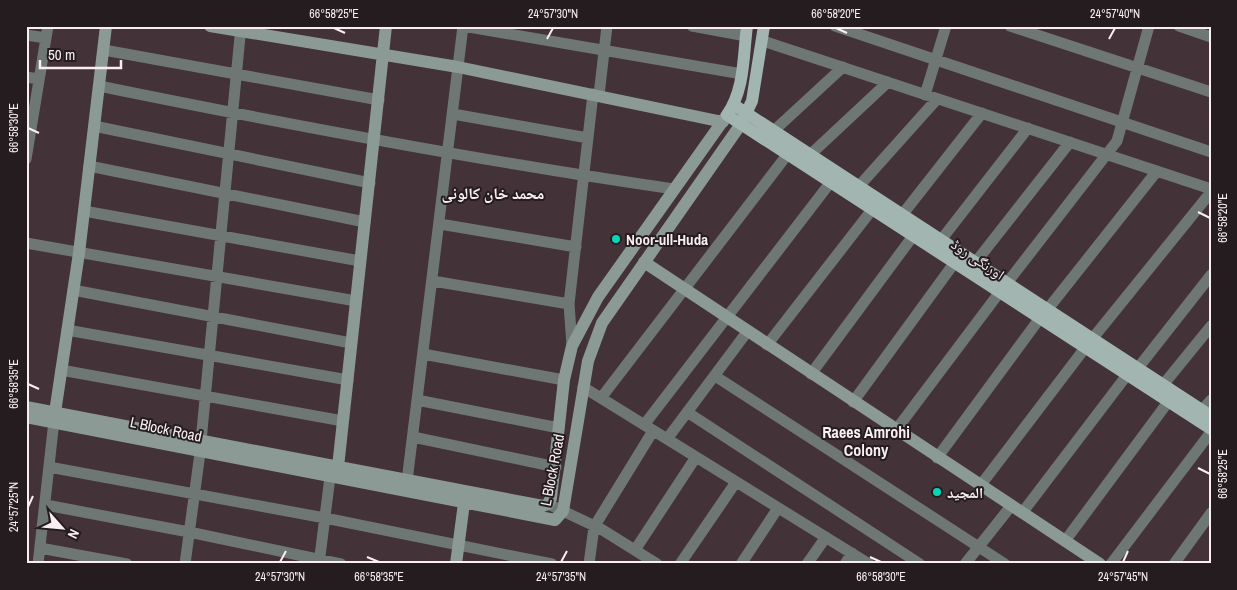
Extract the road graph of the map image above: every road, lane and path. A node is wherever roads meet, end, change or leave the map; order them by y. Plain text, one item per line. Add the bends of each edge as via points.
1 (48, 26) edge
2 (106, 26) edge
3 (210, 26) edge
4 (386, 26) edge
5 (463, 26) edge
6 (608, 26) edge
7 (692, 26) edge
8 (764, 26) edge
9 (835, 26) edge
10 (946, 26) edge
11 (1010, 26) edge
12 (1149, 26) edge
13 (1179, 26) edge
14 (240, 29) edge
15 (747, 31) edge
16 (26, 35) edge
17 (1211, 37) edge
18 (46, 38) junction
19 (763, 41) junction
20 (104, 50) junction
21 (604, 50) junction
22 (384, 55) junction
23 (936, 58) junction
24 (843, 67) junction
25 (458, 68) junction
26 (1137, 68) junction
27 (236, 74) junction
28 (742, 74) junction
29 (26, 77) edge
30 (39, 79) junction
31 (888, 82) junction
32 (99, 86) junction
33 (1211, 92) edge
34 (596, 94) junction
35 (925, 95) junction
36 (937, 99) junction
37 (378, 100) junction
38 (232, 113) junction
39 (748, 113) junction
40 (982, 113) junction
41 (452, 114) junction
42 (728, 114) junction
43 (30, 116) edge
44 (1122, 123) junction
45 (740, 124) junction
46 (94, 126) junction
47 (1028, 128) junction
48 (774, 131) junction
49 (588, 138) junction
50 (375, 139) junction
51 (765, 140) junction
52 (1070, 142) junction
53 (228, 152) junction
54 (449, 152) junction
55 (1211, 152) edge
56 (811, 154) junction
57 (1107, 154) junction
58 (787, 155) junction
59 (26, 158) edge
60 (89, 166) junction
61 (1157, 171) junction
62 (584, 176) junction
63 (370, 183) junction
64 (830, 183) junction
65 (860, 185) junction
66 (674, 189) junction
67 (1211, 190) edge
68 (224, 193) junction
69 (880, 199) junction
70 (872, 210) junction
71 (84, 211) junction
72 (902, 214) junction
73 (365, 222) junction
74 (440, 224) junction
75 (220, 236) junction
76 (914, 236) junction
77 (941, 240) junction
78 (26, 243) edge
79 (576, 247) junction
80 (78, 253) junction
81 (360, 261) junction
82 (644, 262) junction
83 (955, 262) junction
84 (975, 263) junction
85 (216, 275) junction
86 (1211, 275) edge
87 (433, 281) junction
88 (1003, 288) junction
89 (684, 289) junction
90 (73, 290) junction
91 (356, 302) junction
92 (569, 304) junction
93 (1044, 314) junction
94 (212, 316) junction
95 (726, 317) junction
96 (1211, 326) edge
97 (67, 330) junction
98 (747, 332) junction
99 (351, 343) junction
100 (1089, 343) junction
101 (767, 345) junction
102 (572, 346) junction
103 (423, 354) junction
104 (209, 356) junction
105 (61, 370) junction
106 (1132, 371) junction
107 (811, 374) junction
108 (714, 376) junction
109 (348, 380) junction
110 (564, 380) junction
111 (1163, 385) junction
112 (583, 387) junction
113 (205, 396) junction
114 (601, 398) junction
115 (418, 400) junction
116 (1211, 400) edge
117 (853, 402) junction
118 (1168, 402) junction
119 (26, 407) edge
120 (687, 412) junction
121 (1206, 413) edge
122 (26, 417) edge
123 (55, 417) junction
124 (343, 421) junction
125 (559, 428) junction
126 (648, 428) junction
127 (896, 430) junction
128 (1211, 431) edge
129 (413, 437) junction
130 (667, 439) junction
131 (200, 447) junction
132 (696, 457) junction
133 (937, 458) junction
134 (556, 467) junction
135 (49, 468) junction
136 (334, 472) junction
137 (407, 481) junction
138 (736, 482) junction
139 (980, 486) junction
140 (194, 493) junction
141 (464, 502) junction
142 (548, 504) junction
143 (46, 505) junction
144 (1011, 506) junction
145 (778, 508) junction
146 (563, 511) junction
147 (1022, 513) junction
148 (1211, 513) edge
149 (325, 518) junction
150 (594, 526) junction
151 (189, 532) junction
152 (826, 537) junction
153 (1065, 541) junction
154 (458, 546) junction
155 (978, 547) junction
156 (40, 548) junction
157 (635, 550) junction
158 (852, 553) junction
159 (320, 562) edge
160 (38, 564) edge
161 (127, 564) edge
162 (185, 564) edge
163 (341, 564) edge
164 (456, 564) edge
165 (552, 564) edge
166 (589, 564) edge
167 (657, 564) edge
168 (680, 564) edge
169 (741, 564) edge
170 (806, 564) edge
171 (845, 564) edge
172 (869, 564) edge
173 (920, 564) edge
174 (965, 564) edge
175 (1005, 564) edge
176 (1100, 564) edge
177 (1110, 564) edge
178 (1174, 564) edge

1 - 18 street
2 - 20 street
3 - 14 street
4 - 22 street
5 - 21 street
5 - 25 street
6 - 21 street
7 - 15 street
8 - 19 main road, L Block Road
9 - 23 street
10 - 23 street
11 - 26 street
12 - 26 street
13 - 17 street
14 - 22 street
14 - 27 street
15 - 28 main road, L Block Road
16 - 18 street
18 - 30 street
19 - 24 street
19 - 39 main road, L Block Road
20 - 27 street
20 - 32 street
21 - 28 street
21 - 34 street
22 - 25 street
22 - 37 street
23 - 35 street
23 - 44 street
24 - 31 street
24 - 48 street
25 - 34 street
25 - 41 street
26 - 33 street
26 - 44 street
27 - 37 street
27 - 38 street
28 - 42 main road, L Block Road
29 - 30 street
30 - 43 street
31 - 35 street
31 - 56 street
32 - 38 street
32 - 46 street
34 - 42 street
34 - 49 street
35 - 36 street
36 - 40 street
36 - 65 street
37 - 50 street
38 - 50 street
38 - 53 street
39 - 42 main road, اورنگی روڈ
39 - 45 main road, L Block Road
39 - 48 main road, اورنگی روڈ
40 - 47 street
40 - 72 street
41 - 49 street
41 - 54 street
42 - 45 main road, اورنگی روڈ
42 - 66 street, L Block Road
43 - 59 street
44 - 55 street
44 - 57 street via 1117,141
45 - 51 main road, اورنگی روڈ
45 - 82 street, L Block Road
46 - 53 street
46 - 60 street
47 - 52 street
47 - 77 street
48 - 51 street
48 - 56 main road, اورنگی روڈ
49 - 62 street
50 - 54 street
50 - 63 street
51 - 58 main road, اورنگی روڈ
52 - 57 street
52 - 84 street
53 - 63 street
53 - 68 street
54 - 62 street
54 - 74 street
56 - 65 main road, اورنگی روڈ
57 - 61 street
57 - 88 street
58 - 64 main road, اورنگی روڈ
58 - 89 street
60 - 68 street
60 - 71 street
61 - 67 street
61 - 93 street
62 - 66 street
62 - 79 street
63 - 73 street
64 - 70 main road, اورنگی روڈ
64 - 95 street
65 - 69 main road, اورنگی روڈ
66 - 102 street, L Block Road via 598,297
67 - 100 street
68 - 73 street
68 - 75 street
69 - 70 street
69 - 72 main road, اورنگی روڈ
70 - 76 main road, اورنگی روڈ
70 - 101 street
71 - 75 street
71 - 80 street
72 - 77 main road, اورنگی روڈ
73 - 81 street
74 - 79 street
74 - 87 street
75 - 81 street
75 - 85 street
76 - 83 main road, اورنگی روڈ
76 - 107 street
77 - 84 main road, اورنگی روڈ
78 - 80 street
79 - 92 street
80 - 85 street
80 - 90 street
81 - 91 street
82 - 89 street
82 - 112 street, L Block Road via 602,323 588,361
83 - 88 main road, اورنگی روڈ
83 - 117 street
84 - 88 main road, اورنگی روڈ
85 - 91 street
85 - 94 street
86 - 106 street
87 - 92 street
87 - 103 street
88 - 93 main road, اورنگی روڈ
88 - 127 street
89 - 95 street
89 - 114 street
90 - 94 street
90 - 97 street
91 - 99 street
92 - 102 street
93 - 100 main road, اورنگی روڈ
93 - 133 street
94 - 99 street
94 - 104 street
95 - 98 street
95 - 126 street
96 - 111 street
97 - 104 street
97 - 105 street
98 - 101 street
98 - 108 street
99 - 109 street
100 - 106 main road, اورنگی روڈ
100 - 139 street
101 - 107 street
102 - 110 street, L Block Road
103 - 110 street
103 - 115 street
104 - 109 street
104 - 113 street
105 - 113 street
105 - 123 street
106 - 111 main road, اورنگی روڈ
106 - 118 main road, اورنگی روڈ
106 - 147 street
107 - 117 street
108 - 120 street
108 - 155 street
109 - 124 street
110 - 125 street, L Block Road
111 - 121 main road, اورنگی روڈ
112 - 114 street
112 - 146 street, L Block Road
113 - 124 street
113 - 131 street
114 - 126 street
115 - 125 street
115 - 129 street
116 - 121 street
117 - 127 street
118 - 128 main road, اورنگی روڈ
118 - 153 street
119 - 123 street, L Block Road
120 - 130 street
120 - 173 street
122 - 123 street, L Block Road
123 - 131 street, L Block Road
123 - 135 street
124 - 136 street
125 - 134 street, L Block Road
126 - 130 street
126 - 150 street
127 - 133 street
128 - 177 street
129 - 134 street
129 - 137 street
130 - 132 street
131 - 136 street, L Block Road
131 - 140 street
132 - 138 street
132 - 157 street
133 - 139 street
134 - 142 street, L Block Road
135 - 140 street
135 - 143 street
136 - 137 street, L Block Road
136 - 141 street, L Block Road
136 - 149 street
137 - 142 street, L Block Road via 543,506
138 - 145 street
138 - 168 street
139 - 144 street
140 - 149 street
140 - 151 street
141 - 146 street, L Block Road via 550,520 555,520
141 - 154 street
142 - 146 street
143 - 151 street
143 - 156 street
144 - 147 street
144 - 155 street
145 - 152 street
145 - 169 street
146 - 150 street
147 - 153 street
148 - 178 street
149 - 154 street
149 - 159 street
150 - 157 street
150 - 166 street
151 - 159 street
151 - 162 street
152 - 158 street
152 - 170 street
153 - 176 street
154 - 164 street
154 - 165 street
155 - 174 street
155 - 175 street
156 - 160 street
156 - 161 street
157 - 167 street
158 - 171 street
158 - 172 street
159 - 163 street

